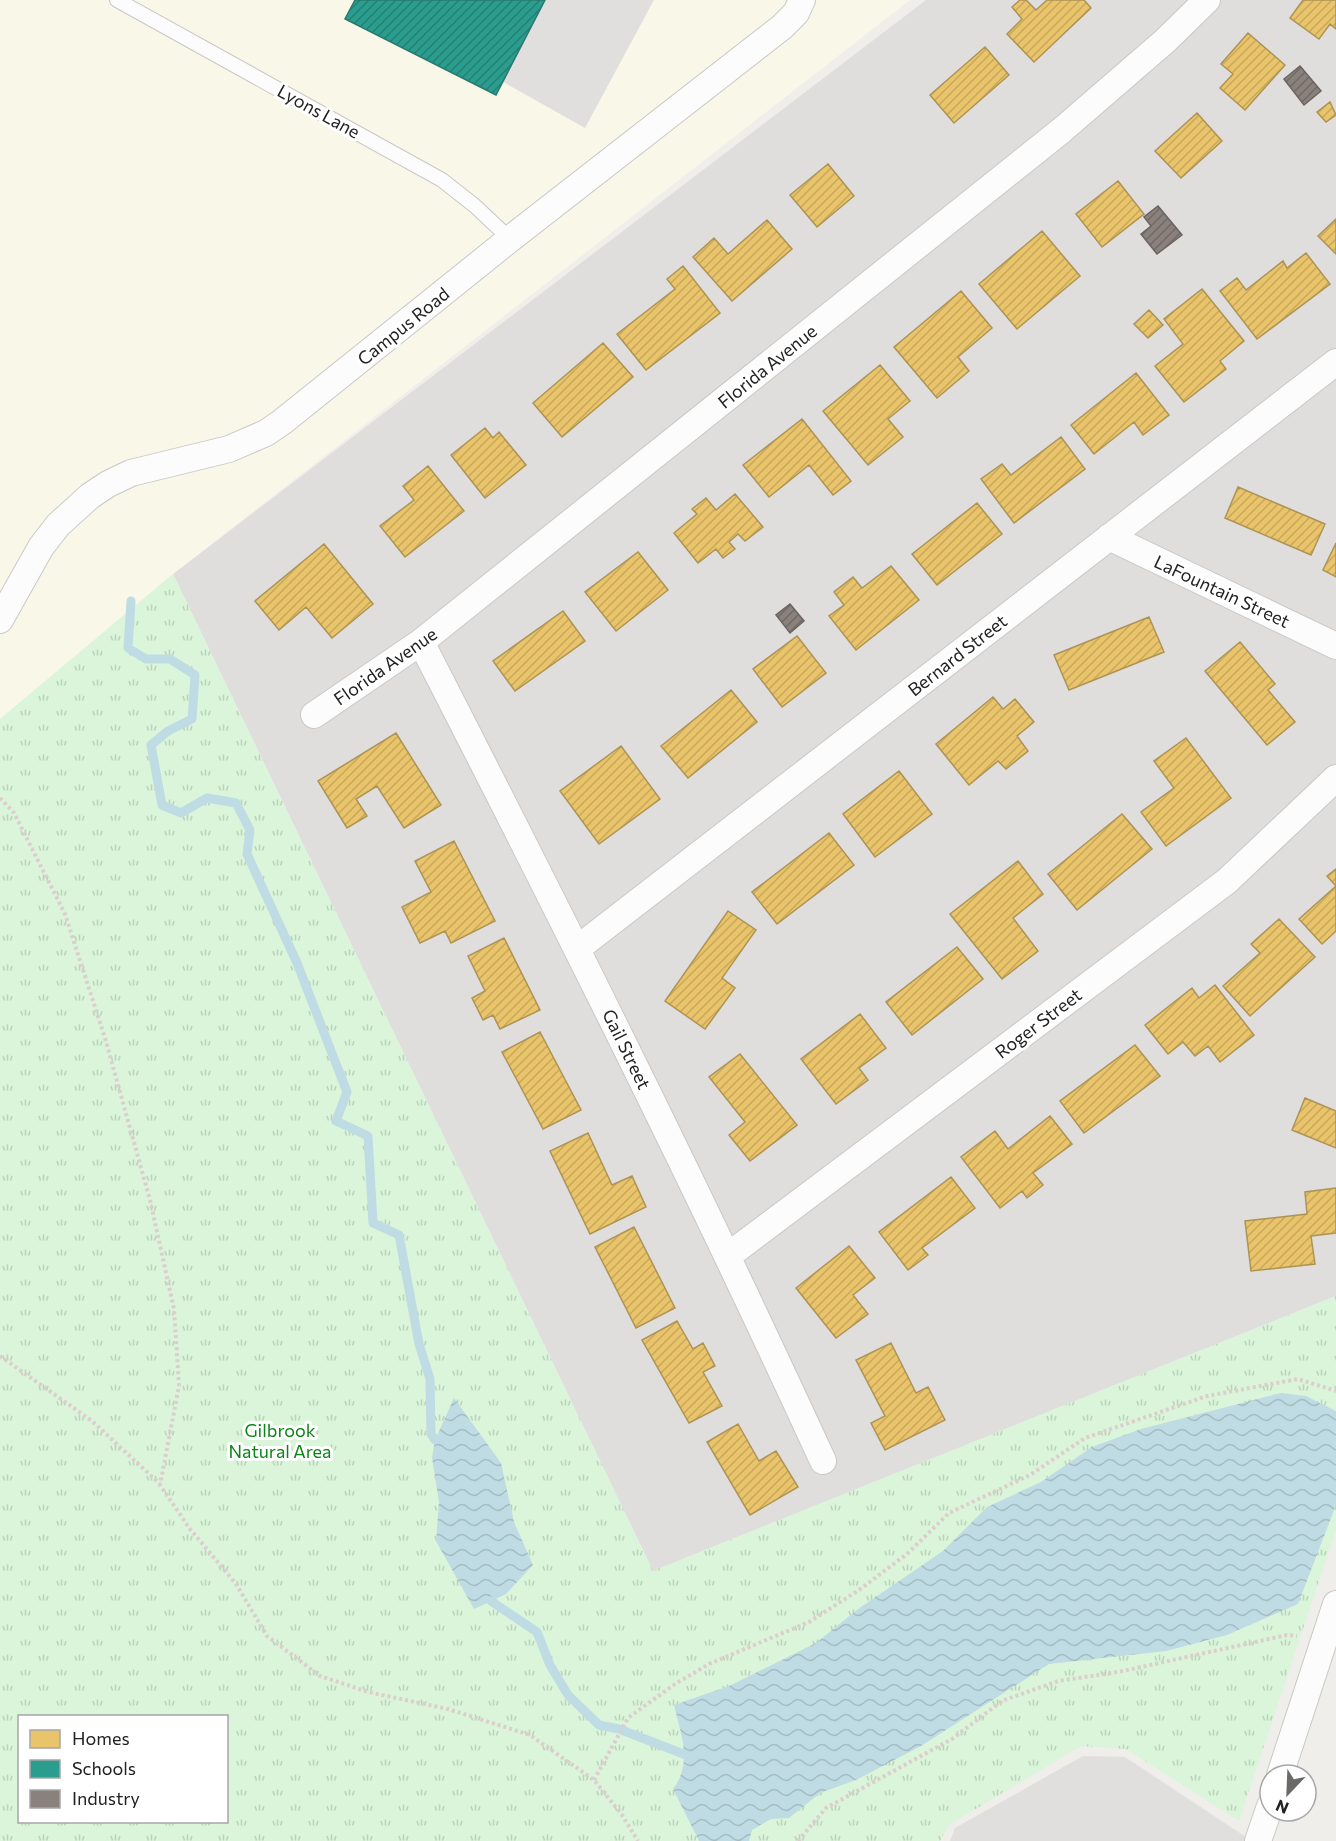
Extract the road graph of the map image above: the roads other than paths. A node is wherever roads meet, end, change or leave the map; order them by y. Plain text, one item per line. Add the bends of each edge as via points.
1 (117, 0) edge
2 (802, 0) edge
3 (1207, 0) edge
4 (510, 239) junction
5 (1336, 362) edge
6 (1108, 537) junction
7 (4, 604) edge
8 (421, 642) junction
9 (1336, 645) edge
10 (314, 715) dead end
11 (1336, 778) edge
12 (578, 948) junction
13 (729, 1255) junction
14 (823, 1461) dead end
15 (1336, 1604) edge
16 (1284, 1763) edge
17 (1264, 1823) edge
18 (1258, 1841) edge

1 - 4 lane, Lyons Lane via 442,180
2 - 4 street, Campus Road via 782,27
3 - 8 street, Florida Avenue via 1062,130
4 - 7 street, Campus Road via 300,410 266,433 229,450 131,473 90,496 58,525
5 - 6 street, Bernard Street
6 - 9 street, LaFountain Street
6 - 12 street, Bernard Street
8 - 10 street, Florida Avenue
8 - 12 street, Gail Street
11 - 13 street, Roger Street via 1227,881
12 - 13 street, Gail Street
13 - 14 street, Gail Street
15 - 16 street
17 - 18 street

